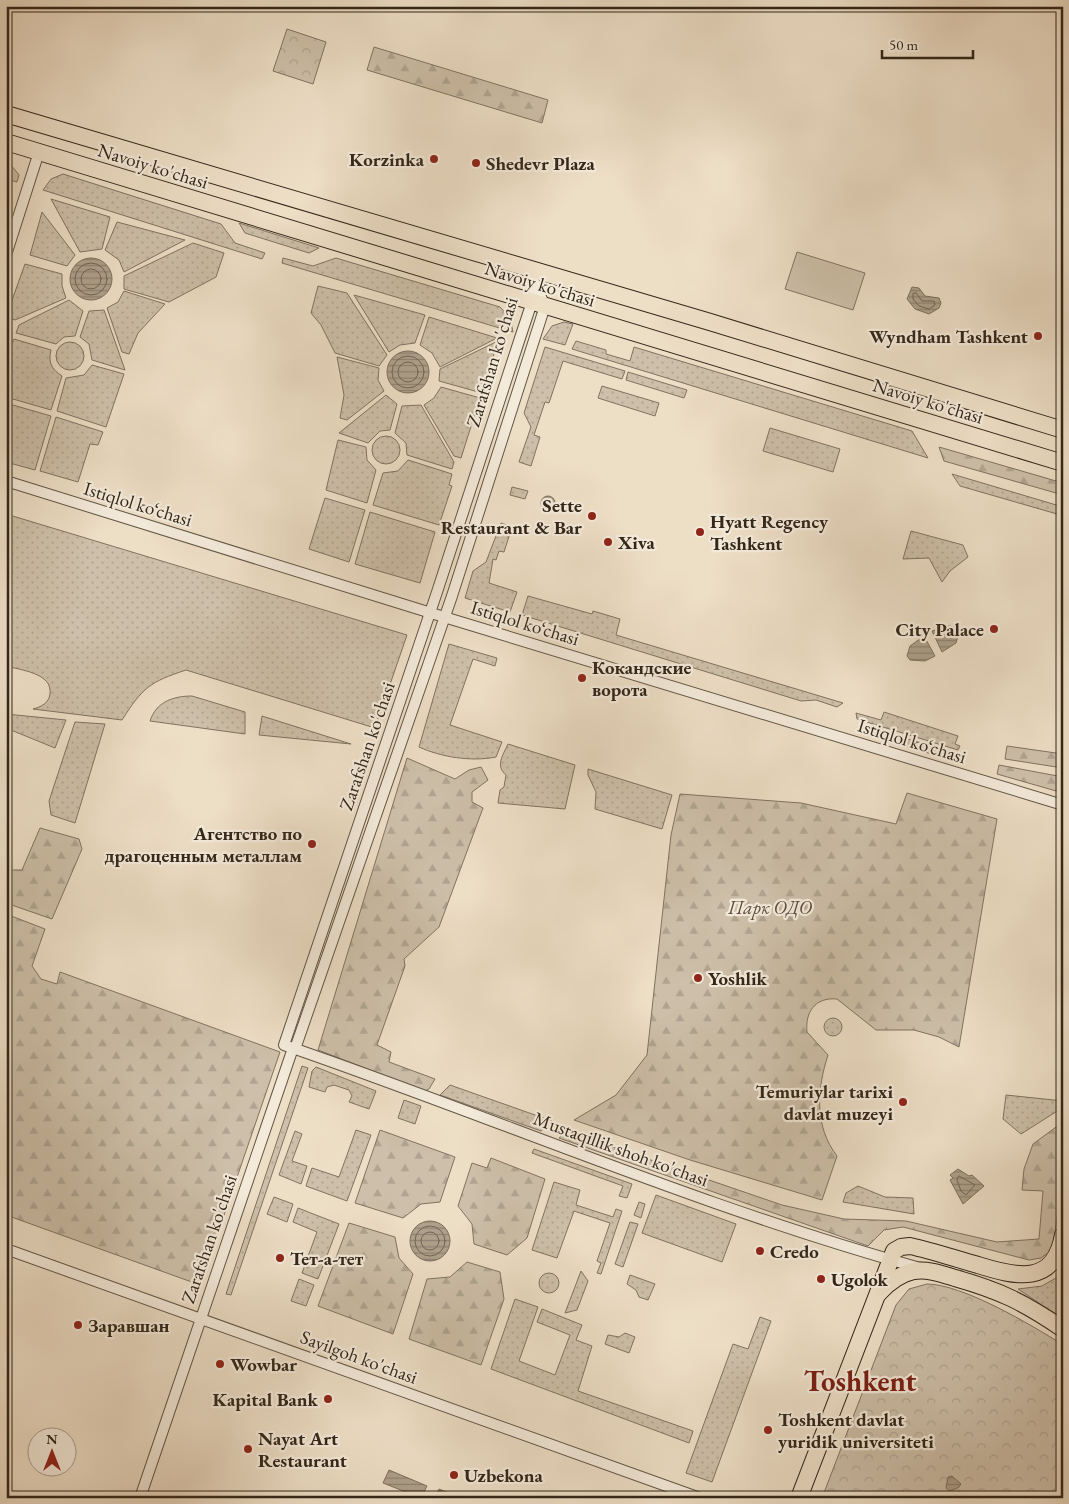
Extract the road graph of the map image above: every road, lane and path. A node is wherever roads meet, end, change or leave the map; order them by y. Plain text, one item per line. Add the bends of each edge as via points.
1 (6, 114) edge
2 (6, 142) edge
3 (39, 152) junction
4 (6, 255) edge
5 (529, 270) junction
6 (538, 304) junction
7 (1063, 430) edge
8 (1063, 463) edge
9 (6, 481) edge
10 (430, 613) junction
11 (444, 617) junction
12 (1063, 804) edge
13 (291, 1047) junction
14 (1063, 1234) edge
15 (6, 1249) edge
16 (889, 1259) junction
17 (938, 1273) junction
18 (873, 1301) junction
19 (200, 1319) junction
20 (1063, 1329) edge
21 (140, 1498) edge
22 (700, 1498) edge
23 (799, 1498) edge

1 - 5 main road, Navoiy ko'chasi
2 - 3 main road, Navoiy ko'chasi
3 - 4 street
3 - 6 main road, Navoiy ko'chasi
5 - 6 street, Zarafshan ko'chasi
5 - 7 main road, Navoiy ko'chasi
6 - 8 main road, Navoiy ko'chasi
6 - 10 street, Zarafshan ko'chasi
6 - 11 street, Zarafshan ko'chasi
9 - 10 street, Istiqlol ko‘chasi
10 - 11 street, Istiqlol ko‘chasi
10 - 13 street, Zarafshan ko'chasi
11 - 12 street, Istiqlol ko‘chasi
11 - 13 street, Zarafshan ko'chasi
13 - 16 street, Mustaqillik shoh ko'chasi via 553,1144
13 - 19 street, Zarafshan ko'chasi
14 - 16 main road via 1052,1262 1040,1271 1026,1275 1004,1273 908,1246 897,1248
15 - 19 street, Sayilgoh ko'chasi
16 - 17 street, Mustaqillik shoh ko'chasi
16 - 18 main road
17 - 18 main road via 919,1271 905,1274 889,1283
17 - 20 main road via 1010,1296
18 - 23 main road
19 - 21 street, Zarafshan ko'chasi
19 - 22 street, Sayilgoh ko'chasi

